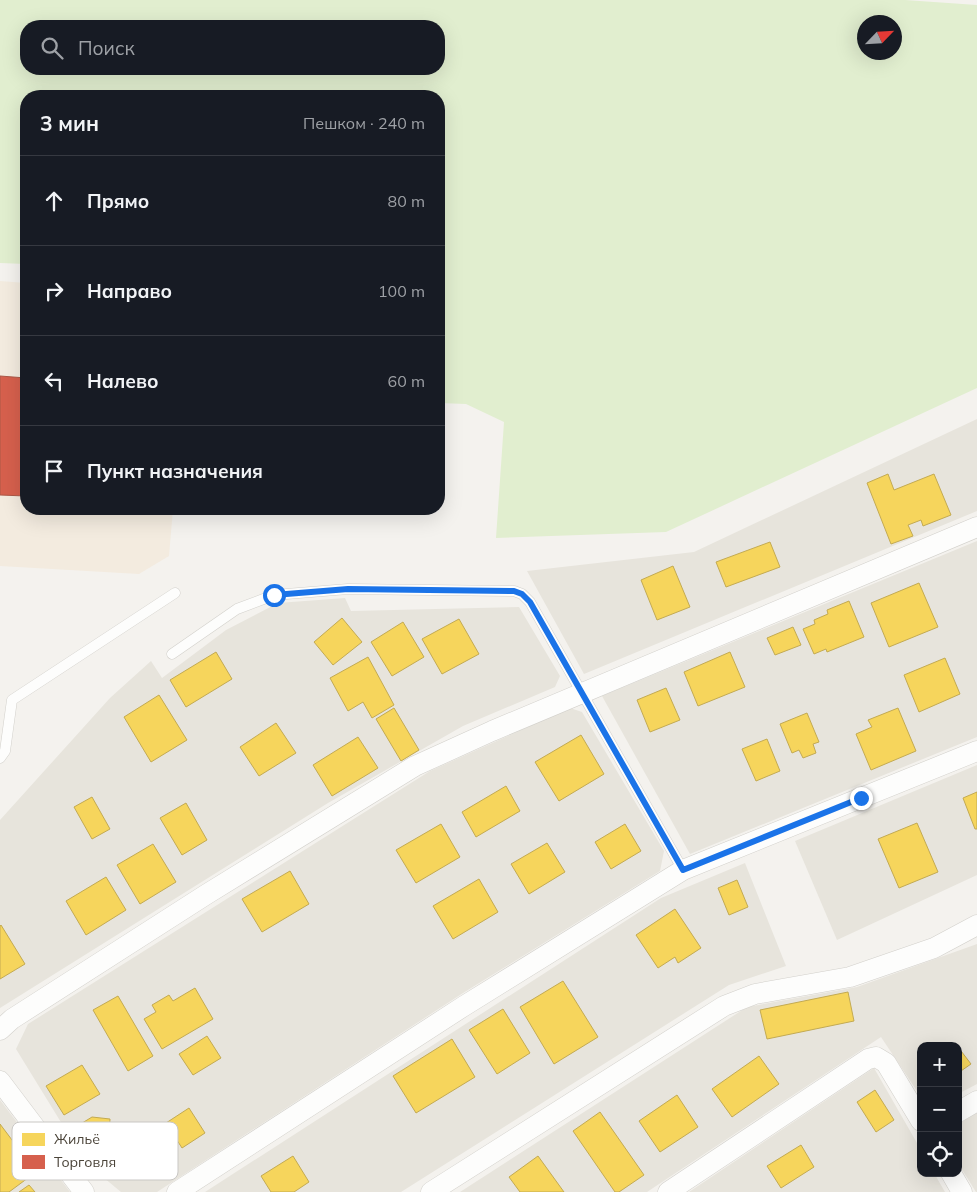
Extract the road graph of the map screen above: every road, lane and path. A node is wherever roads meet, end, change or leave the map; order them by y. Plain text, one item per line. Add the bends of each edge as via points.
1 (977, 527) edge
2 (175, 593) dead end
3 (172, 654) dead end
4 (581, 693) junction
5 (977, 751) edge
6 (0, 758) edge
7 (683, 870) junction
8 (977, 925) edge
9 (0, 1030) edge
10 (0, 1081) edge
11 (977, 1101) edge
12 (962, 1110) edge
13 (917, 1114) edge
14 (31, 1122) edge
15 (953, 1177) edge
16 (75, 1180) edge
17 (84, 1192) edge
18 (177, 1192) edge
19 (431, 1192) edge
20 (668, 1192) edge
21 (962, 1192) edge

1 - 4 street
2 - 6 lane via 12,700
3 - 4 lane via 237,609 274,595 348,589 514,591 530,602
4 - 7 lane
4 - 9 street via 416,766 207,894 12,1019
5 - 7 street
7 - 18 street via 464,1006
8 - 19 street via 934,948 850,977 755,994 724,1006
10 - 14 street
11 - 12 street
13 - 20 street via 886,1063 876,1057 868,1059
15 - 21 street
16 - 17 street

